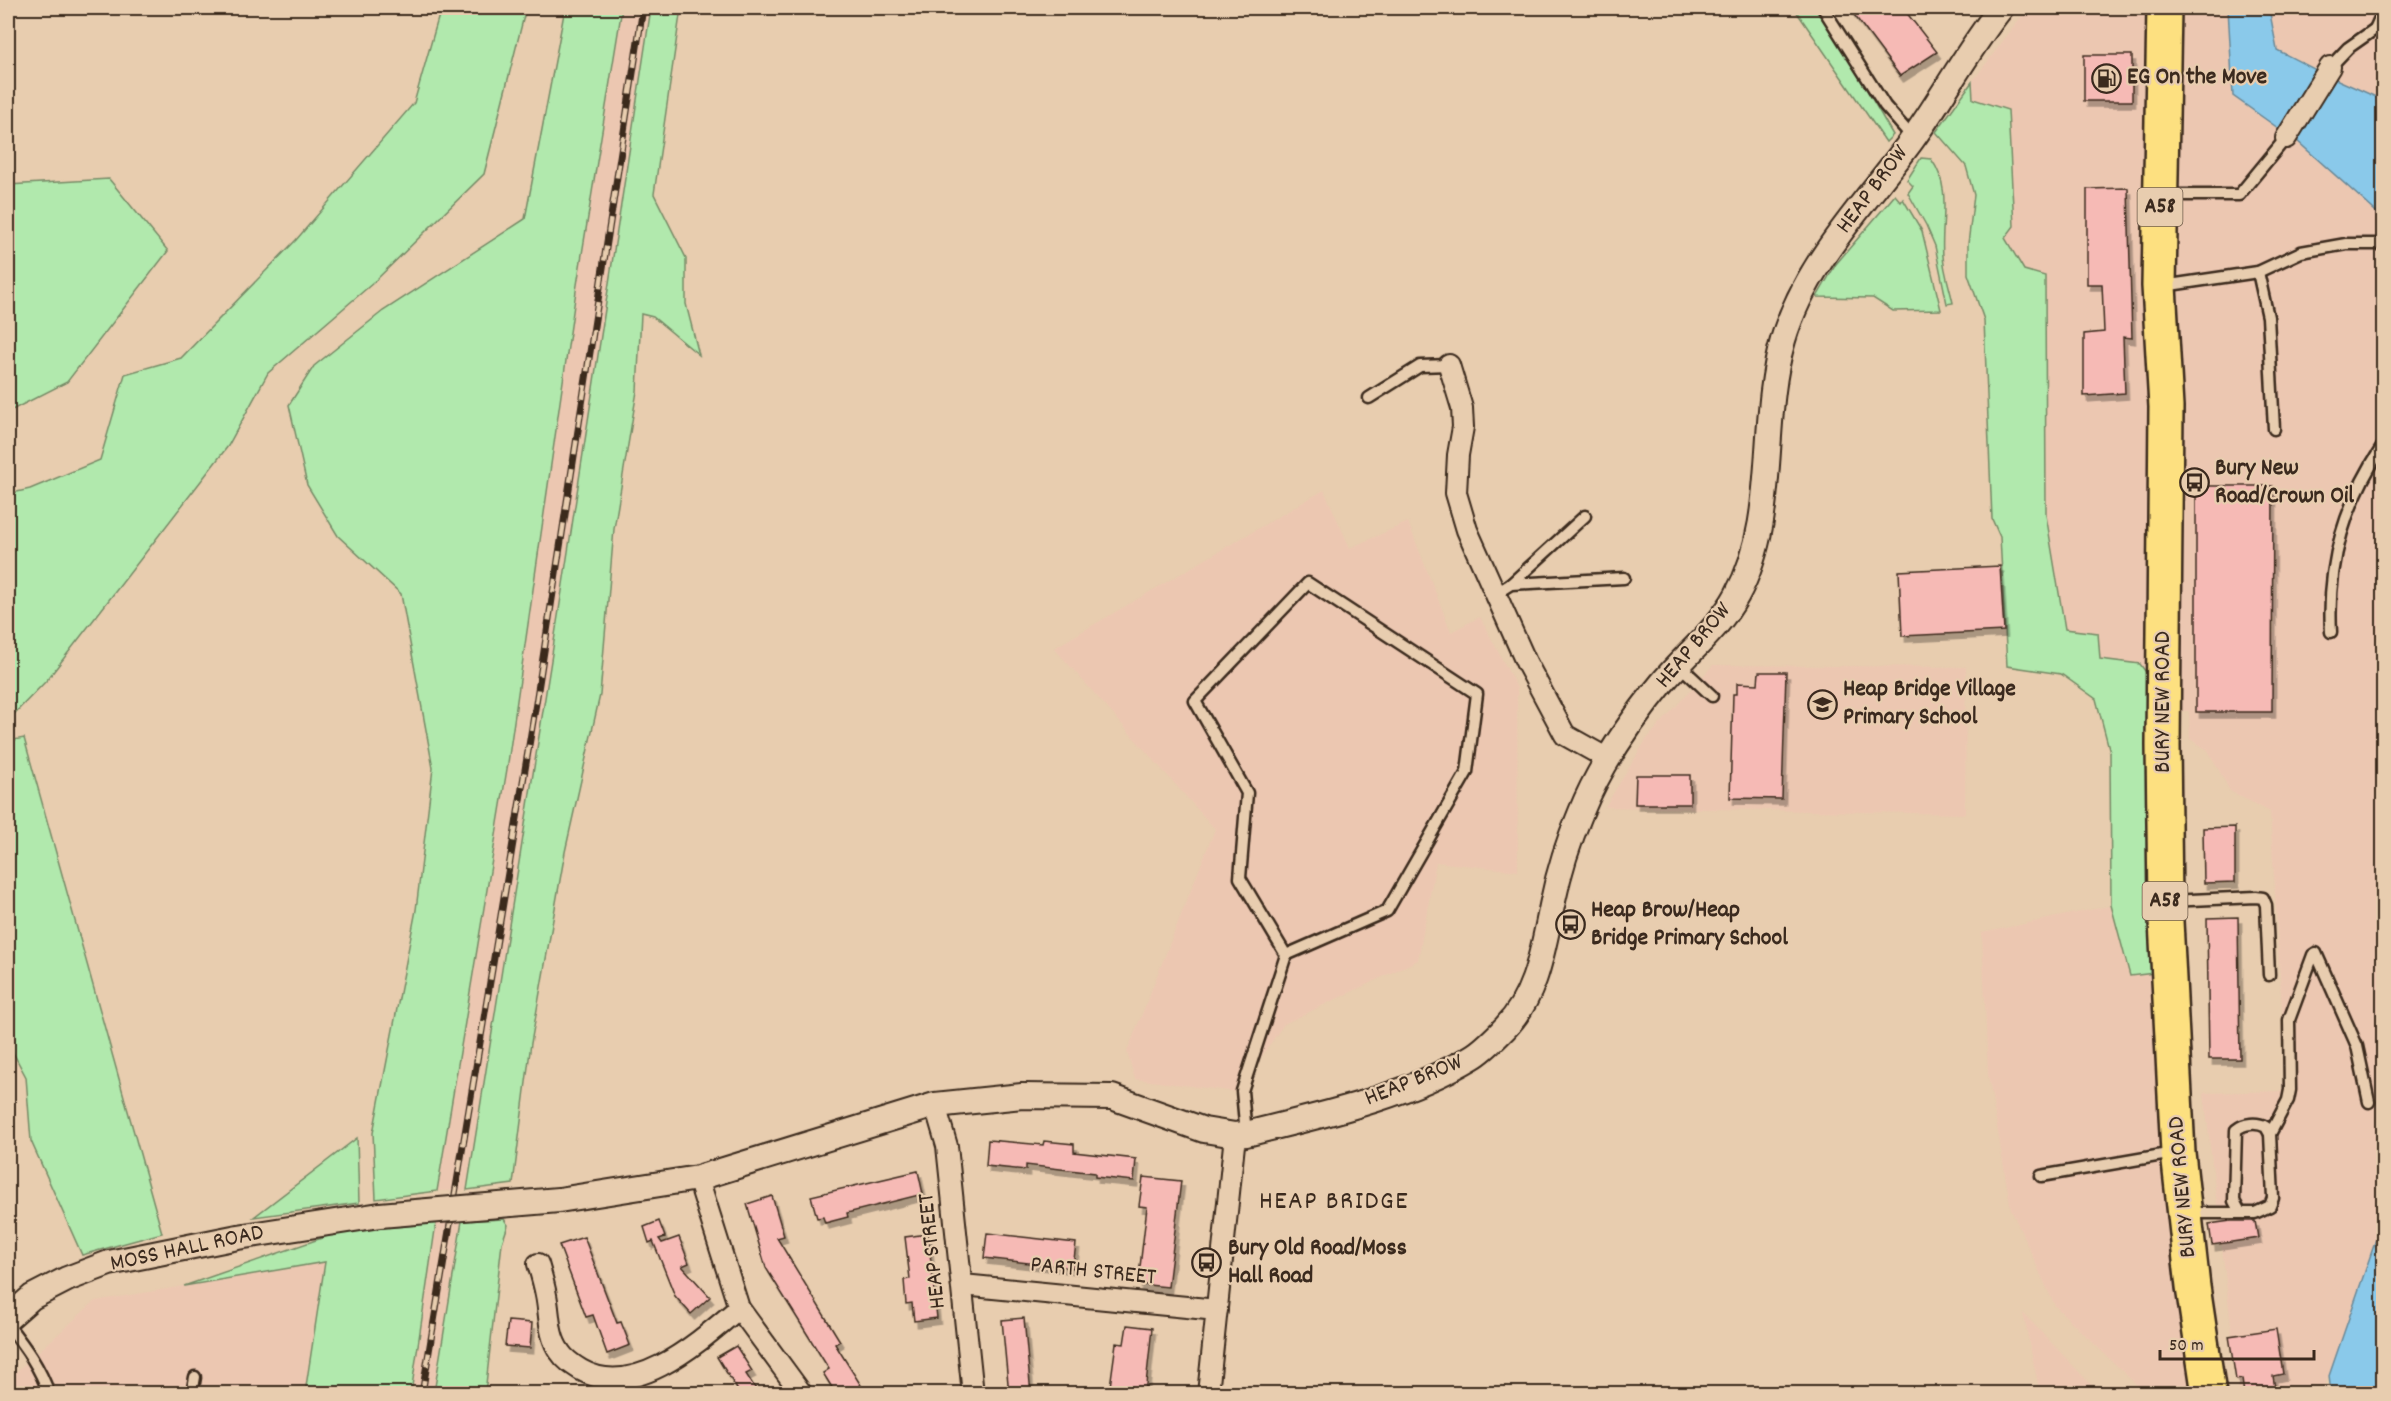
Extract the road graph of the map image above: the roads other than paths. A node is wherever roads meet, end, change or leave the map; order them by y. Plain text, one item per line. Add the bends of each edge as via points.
1 (1823, 8) edge
2 (2001, 8) edge
3 (2164, 8) edge
4 (2384, 9) edge
5 (2379, 32) edge
6 (2330, 67) joint
7 (1913, 138) junction
8 (2286, 138) joint
9 (2160, 195) junction
10 (2384, 244) edge
11 (2258, 272) junction
12 (2159, 286) junction
13 (1449, 365) joint
14 (1369, 398) dead end
15 (2274, 429) dead end
16 (2384, 444) edge
17 (1585, 516) dead end
18 (1624, 578) dead end
19 (1503, 589) junction
20 (2331, 632) dead end
21 (1679, 665) junction
22 (1712, 696) dead end
23 (1608, 759) junction
24 (2165, 902) junction
25 (1286, 955) junction
26 (2269, 975) dead end
27 (2369, 1102) dead end
28 (935, 1105) junction
29 (1241, 1134) junction
30 (2270, 1134) junction
31 (2178, 1153) junction
32 (2041, 1176) dead end
33 (698, 1178) junction
34 (2240, 1212) junction
35 (2184, 1213) junction
36 (538, 1264) dead end
37 (963, 1285) junction
38 (739, 1308) junction
39 (1217, 1310) junction
40 (8, 1318) edge
41 (8, 1325) edge
42 (195, 1377) dead end
43 (593, 1386) edge
44 (49, 1394) edge
45 (192, 1394) edge
46 (802, 1394) edge
47 (973, 1394) edge
48 (1208, 1394) edge
49 (2209, 1394) edge

1 - 7 lane via 1885,106
2 - 7 street, HEAP BROW
3 - 9 highway, BURY NEW ROAD / A58
4 - 5 lane
5 - 6 lane via 2348,48
6 - 8 street
7 - 21 street, HEAP BROW via 1821,258 1804,287 1784,338 1773,382 1759,530 1749,563 1737,594 1710,634
8 - 9 lane via 2239,195
9 - 12 highway, BURY NEW ROAD / A58
10 - 11 lane via 2346,244 2301,252
11 - 12 lane
11 - 15 lane via 2268,316
12 - 24 highway, BURY NEW ROAD / A58 via 2166,407
13 - 14 lane via 1420,366
13 - 19 street via 1459,392 1463,427 1456,493 1467,530
16 - 20 lane via 2361,482 2338,539 2329,600
17 - 19 lane
18 - 19 lane
19 - 23 street via 1526,662 1565,735
21 - 22 lane
21 - 23 street, HEAP BROW via 1632,721
23 - 29 street, HEAP BROW via 1582,810 1567,852 1537,973 1508,1024 1474,1056 1426,1080 1344,1109
24 - 26 lane via 2263,898
24 - 31 highway, BURY NEW ROAD / A58
25 - 25 lane via 1387,911 1467,772 1477,694 1308,583 1195,701 1247,793 1240,878
25 - 29 lane via 1242,1092
27 - 30 lane via 2357,1046 2316,953 2291,1010 2289,1096
28 - 29 street, MOSS HALL ROAD via 1022,1096 1112,1097 1204,1130
28 - 33 street, MOSS HALL ROAD
28 - 37 street, HEAP STREET via 947,1146
29 - 39 street
30 - 34 lane via 2270,1206 2255,1213
30 - 34 lane via 2256,1124 2236,1130 2234,1202
31 - 32 lane
31 - 35 highway, BURY NEW ROAD / A58
33 - 38 street
33 - 40 street, MOSS HALL ROAD, bridge via 559,1200 380,1215 238,1237 109,1263 32,1297
34 - 35 lane
35 - 49 highway, BURY NEW ROAD / A58
36 - 43 street via 549,1324 560,1352
37 - 39 street, PARTH STREET
37 - 47 street, HEAP STREET
38 - 43 street via 680,1357 642,1376
38 - 46 street
39 - 48 street
41 - 44 lane via 28,1350
42 - 45 lane

